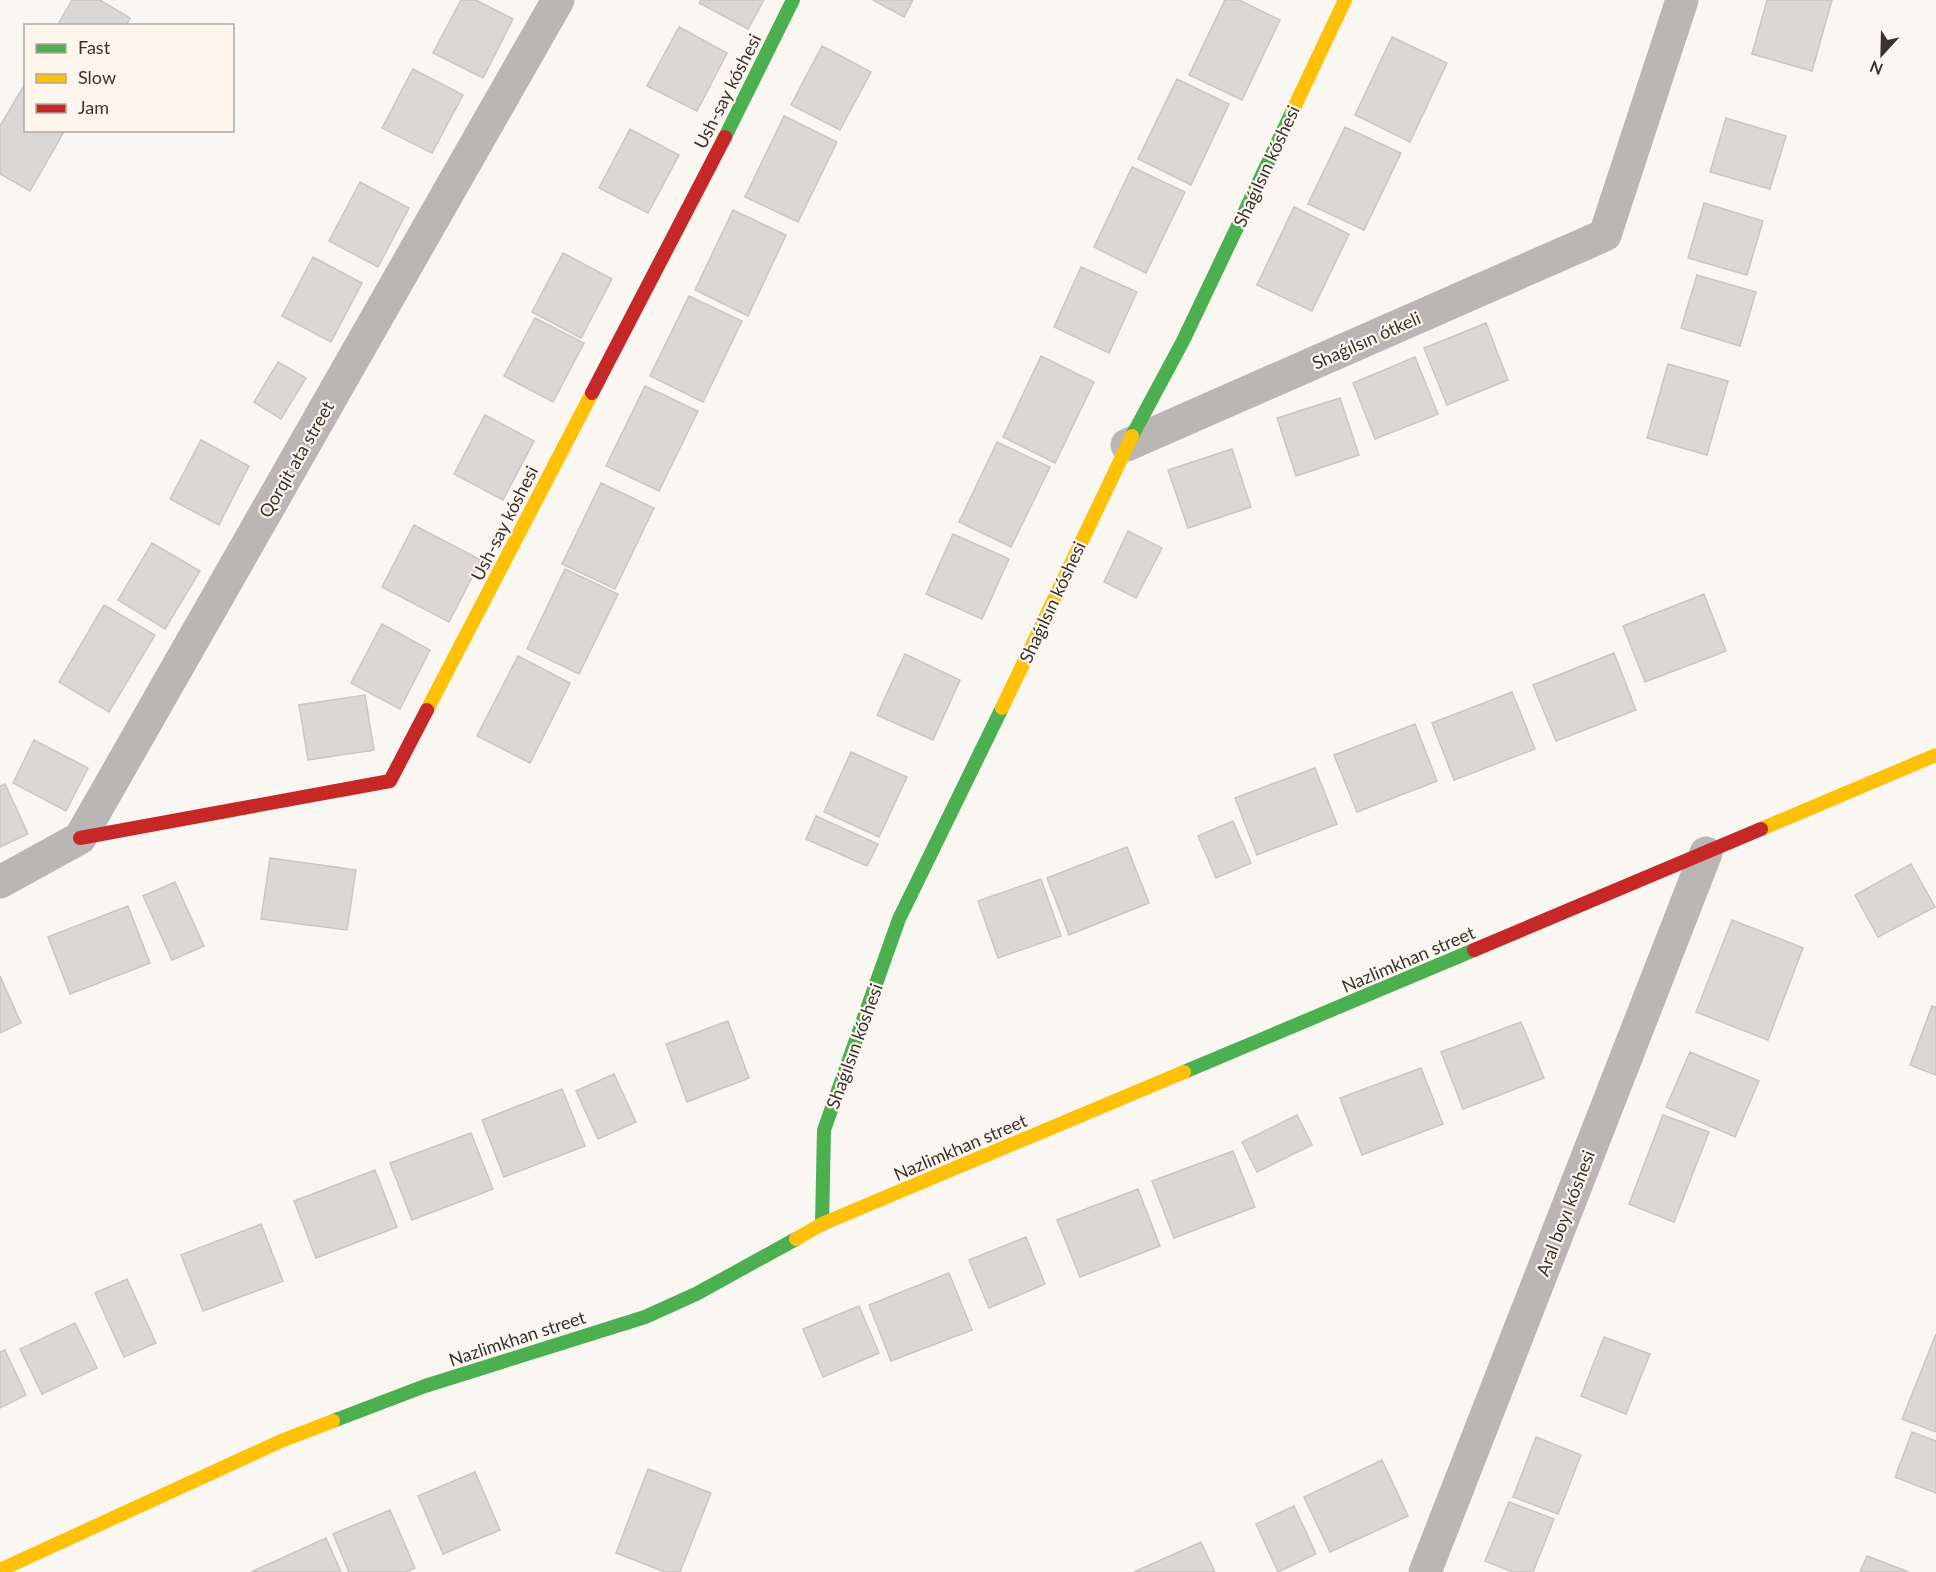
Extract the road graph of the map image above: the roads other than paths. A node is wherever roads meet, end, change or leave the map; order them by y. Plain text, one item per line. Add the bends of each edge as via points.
1 (558, 0) edge
2 (793, 0) edge
3 (1345, 0) edge
4 (1682, 0) edge
5 (1127, 445) junction
6 (1936, 755) edge
7 (80, 838) junction
8 (1706, 853) junction
9 (0, 882) edge
10 (822, 1224) junction
11 (0, 1570) edge
12 (1423, 1571) edge

1 - 7 street, Qorqit ata street
2 - 7 street, Ush-say kóshesi via 390,781
3 - 5 street, Shaǵılsın kóshesi via 1184,341
4 - 5 street, Shaǵılsın ótkeli via 1605,235
5 - 10 street, Shaǵılsın kóshesi via 899,919 824,1130
6 - 8 street, Nazlimkhan street
7 - 9 street
8 - 10 street, Nazlimkhan street
8 - 12 street, Aral boyı kóshesi
10 - 11 street, Nazlimkhan street via 696,1294 645,1317 425,1386 281,1441

